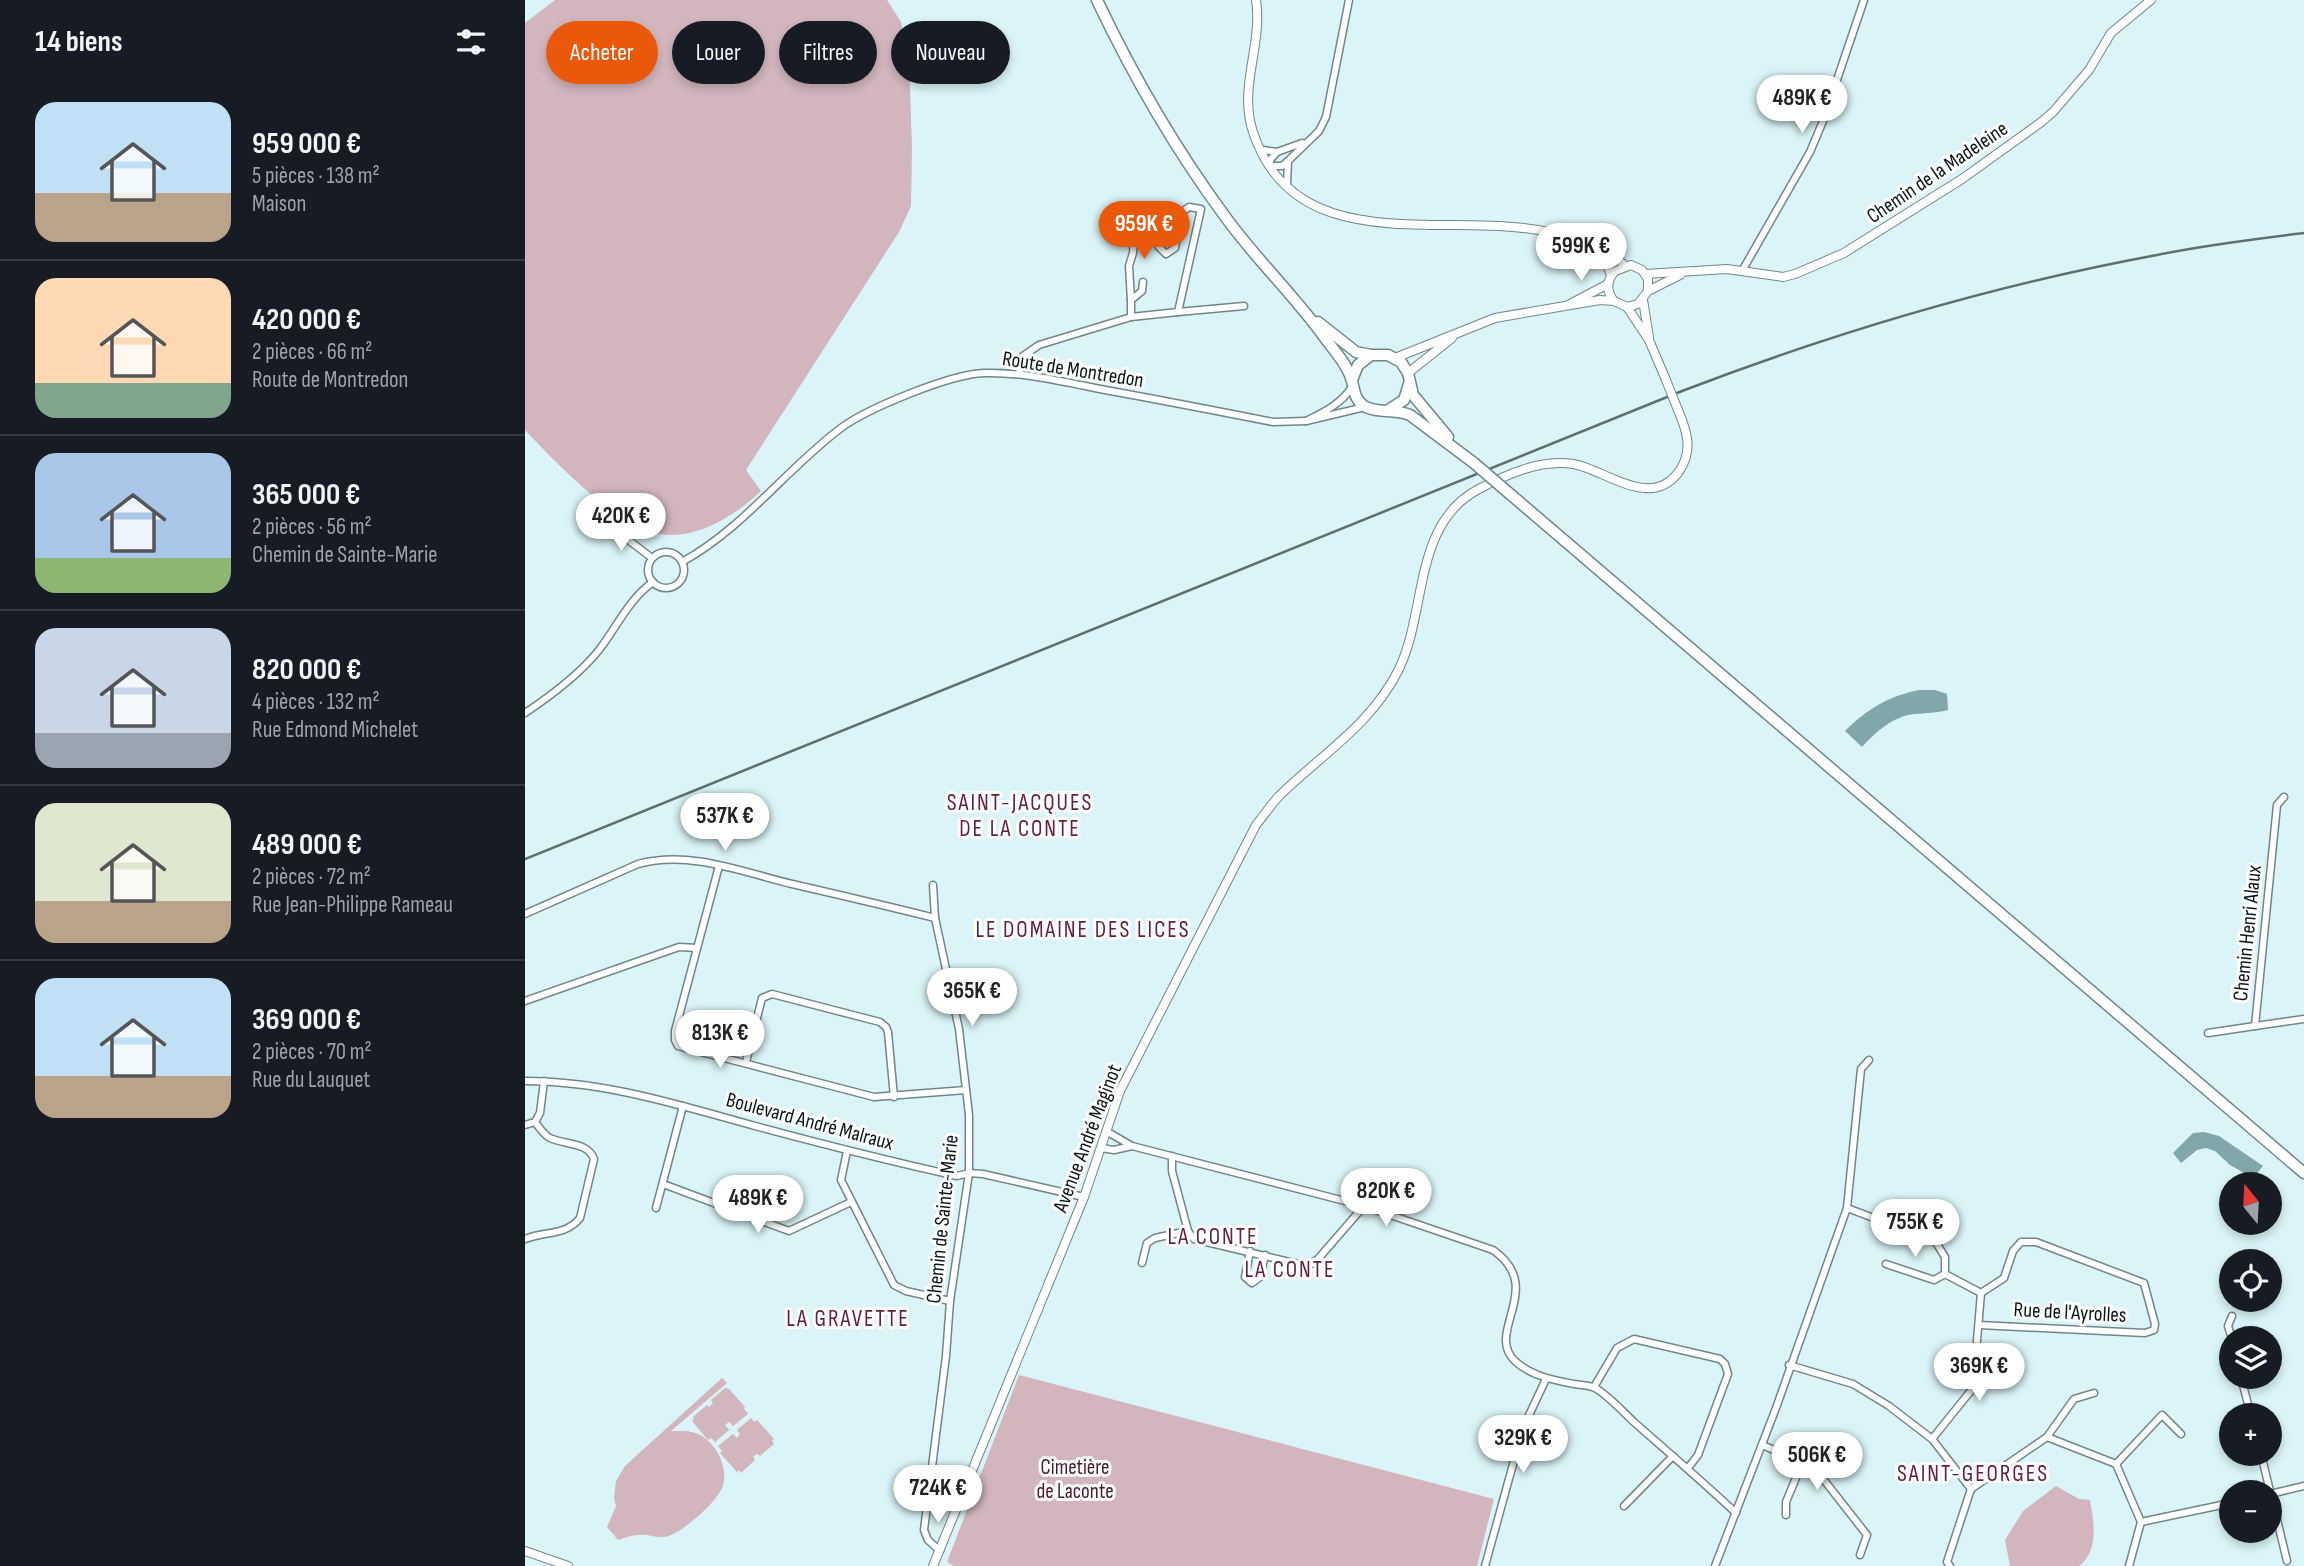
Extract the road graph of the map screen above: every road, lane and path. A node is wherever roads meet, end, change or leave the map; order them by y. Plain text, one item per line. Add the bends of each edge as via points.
1 (1097, 0) edge
2 (1257, 0) edge
3 (1349, 0) edge
4 (1864, 0) edge
5 (2151, 0) edge
6 (1310, 139) junction
7 (1259, 148) junction
8 (1277, 152) junction
9 (1288, 161) junction
10 (1270, 166) junction
11 (1288, 188) junction
12 (1182, 212) junction
13 (1135, 222) dead end
14 (1582, 242) junction
15 (1625, 266) junction
16 (1691, 271) junction
17 (1742, 271) junction
18 (1645, 274) junction
19 (1609, 280) junction
20 (1143, 282) dead end
21 (1649, 291) junction
22 (1131, 300) junction
23 (1643, 300) junction
24 (1614, 301) junction
25 (1569, 304) junction
26 (1244, 306) dead end
27 (1627, 306) junction
28 (1305, 311) junction
29 (1178, 312) junction
30 (1131, 317) junction
31 (1461, 331) junction
32 (1649, 340) junction
33 (1371, 355) junction
34 (1395, 358) junction
35 (1019, 374) junction
36 (1409, 379) junction
37 (1352, 383) junction
38 (1366, 407) junction
39 (1390, 410) junction
40 (1306, 421) junction
41 (1473, 463) junction
42 (606, 523) dead end
43 (652, 558) junction
44 (683, 562) junction
45 (653, 582) junction
46 (525, 713) edge
47 (2284, 797) dead end
48 (719, 866) junction
49 (933, 885) dead end
50 (525, 914) edge
51 (935, 918) junction
52 (697, 948) junction
53 (525, 1000) edge
54 (2304, 1019) edge
55 (2255, 1026) junction
56 (2208, 1033) dead end
57 (1869, 1060) dead end
58 (746, 1062) junction
59 (544, 1081) junction
60 (525, 1082) edge
61 (966, 1090) junction
62 (894, 1097) junction
63 (684, 1106) junction
64 (535, 1122) junction
65 (525, 1125) edge
66 (1106, 1131) junction
67 (1120, 1138) junction
68 (1132, 1146) junction
69 (1101, 1149) junction
70 (1118, 1149) junction
71 (847, 1151) junction
72 (1172, 1156) junction
73 (2304, 1171) edge
74 (968, 1172) junction
75 (663, 1184) junction
76 (1084, 1197) junction
77 (851, 1202) junction
78 (1364, 1206) junction
79 (656, 1208) dead end
80 (1847, 1208) junction
81 (1188, 1231) junction
82 (525, 1239) edge
83 (1250, 1251) junction
84 (1265, 1255) junction
85 (1142, 1262) dead end
86 (1886, 1264) dead end
87 (1945, 1274) junction
88 (1981, 1293) junction
89 (950, 1301) junction
90 (2232, 1316) dead end
91 (1979, 1325) junction
92 (2228, 1326) edge
93 (1790, 1365) junction
94 (1546, 1379) junction
95 (1594, 1387) junction
96 (2094, 1393) dead end
97 (2181, 1434) dead end
98 (2047, 1437) junction
99 (1932, 1439) junction
100 (1762, 1445) junction
101 (1673, 1456) junction
102 (1803, 1461) junction
103 (2116, 1464) junction
104 (1688, 1468) junction
105 (2304, 1486) edge
106 (1971, 1489) junction
107 (2282, 1491) edge
108 (1624, 1506) dead end
109 (2219, 1506) edge
110 (1736, 1513) junction
111 (1786, 1515) dead end
112 (2141, 1522) junction
113 (2282, 1541) edge
114 (525, 1551) edge
115 (940, 1551) junction
116 (1860, 1555) dead end
117 (2287, 1561) dead end
118 (1948, 1565) edge
119 (568, 1566) edge
120 (933, 1566) edge
121 (1485, 1566) edge
122 (1715, 1566) edge
123 (2129, 1566) edge

1 - 28 main road via 1171,140 1225,217
2 - 7 street via 1258,33 1248,111
3 - 6 street via 1326,117
4 - 17 street via 1810,152
5 - 17 street, Chemin de la Madeleine via 2111,33 2089,70 2053,112 1962,179 1863,242 1817,265 1783,277
6 - 8 street
6 - 9 street
7 - 8 street
7 - 10 street
8 - 10 street
9 - 10 street
9 - 11 street
10 - 11 street
11 - 14 street via 1308,203 1352,220 1517,226 1564,233
12 - 12 street via 1159,240 1162,253 1175,248
12 - 29 street via 1189,206 1202,209
13 - 22 street via 1129,266
14 - 15 street via 1608,252
14 - 19 street via 1599,255
15 - 18 street via 1637,267
15 - 19 street
16 - 17 street, Chemin de la Madeleine
16 - 18 street, Chemin de la Madeleine
16 - 21 street
18 - 21 street
19 - 24 street
19 - 25 street
20 - 22 street via 1142,290
21 - 23 street
22 - 30 street
23 - 27 street
23 - 32 street
24 - 25 street
24 - 27 street
25 - 31 street via 1495,317
26 - 29 street
27 - 32 street
28 - 33 main road via 1345,345
28 - 37 main road
29 - 30 street
30 - 35 street via 1039,345 1023,356
31 - 34 street
31 - 36 street
32 - 66 street, Avenue André Maginot, bridge via 1687,431 1687,457 1676,476 1646,489 1574,464 1549,463 1479,489 1445,517 1433,543 1408,645 1394,678 1361,723 1278,797 1256,825 1125,1079
33 - 34 main road
33 - 37 main road via 1358,365
34 - 36 main road
35 - 40 street, Route de Montredon via 1273,422
35 - 44 street, Route de Montredon via 960,377 867,412 841,428 707,548
36 - 39 main road via 1403,400
36 - 41 main road via 1413,395
37 - 38 main road
37 - 40 street via 1346,396
38 - 39 main road
38 - 40 street, Route de Montredon
39 - 41 main road via 1410,415
41 - 73 main road, bridge
42 - 43 street
43 - 44 street via 668,552
43 - 45 street via 647,570
44 - 45 street via 678,584 663,588
45 - 46 street via 631,603 581,670
47 - 55 street, Chemin Henri Alaux via 2277,805
48 - 50 street via 693,860 656,860 620,871
48 - 51 street
48 - 52 street
49 - 51 street, Chemin de Sainte-Marie
51 - 61 street, Chemin de Sainte-Marie via 959,1029
52 - 53 street via 679,947
52 - 58 street via 675,1040 678,1046
54 - 55 street, Chemin Henri Alaux
55 - 56 street
57 - 80 street via 1861,1069
58 - 62 street via 874,1097
58 - 62 street via 762,998 772,994 886,1027
59 - 60 street, Boulevard André Malraux
59 - 63 street, Boulevard André Malraux via 620,1091
59 - 64 street
61 - 62 street
61 - 74 street, Chemin de Sainte-Marie
63 - 71 street, Boulevard André Malraux
63 - 75 street
64 - 65 street
64 - 82 street via 551,1138 586,1148 594,1159 576,1224
66 - 67 street
66 - 69 street, Avenue André Maginot
67 - 68 street
67 - 70 street
68 - 70 street
68 - 72 street
69 - 70 street
69 - 76 street, Avenue André Maginot
71 - 74 street, Boulevard André Malraux via 957,1176
71 - 77 street via 840,1175
72 - 78 street
72 - 81 street
74 - 76 street, Boulevard André Malraux
74 - 89 street, Chemin de Sainte-Marie
75 - 77 street via 789,1231
75 - 79 street
76 - 115 street, Avenue André Maginot
77 - 89 street via 894,1285
78 - 84 street via 1311,1264
78 - 94 street via 1493,1250 1505,1259 1515,1279 1507,1352
80 - 87 street via 1935,1241 1945,1257
80 - 93 street
81 - 83 street via 1194,1239
81 - 85 street via 1147,1243
83 - 84 street
83 - 84 street via 1245,1277 1252,1283 1260,1277
86 - 87 street via 1934,1280
87 - 88 street
88 - 91 street
88 - 91 street, Rue de l'Ayrolles via 2004,1278 2021,1242 2036,1242 2144,1283 2155,1324 2154,1330 2144,1333
89 - 115 street, Chemin de Sainte-Marie via 924,1530
90 - 92 street
91 - 99 street via 1977,1357 1982,1377
93 - 99 street via 1853,1384
93 - 100 street
94 - 95 street
94 - 121 street via 1523,1428
95 - 101 street
95 - 104 street via 1617,1348 1634,1339 1720,1359 1728,1374 1698,1455
96 - 98 street via 2074,1399
97 - 103 street via 2162,1415
98 - 103 street
98 - 106 street
99 - 106 street
100 - 102 street
100 - 110 street
101 - 104 street
101 - 108 street
102 - 111 street via 1786,1502
102 - 116 street via 1814,1466 1867,1535
103 - 112 street
104 - 110 street
105 - 107 street
106 - 118 street
109 - 112 street
110 - 122 street
112 - 123 street
113 - 117 street
114 - 119 street
115 - 120 street, Avenue André Maginot

